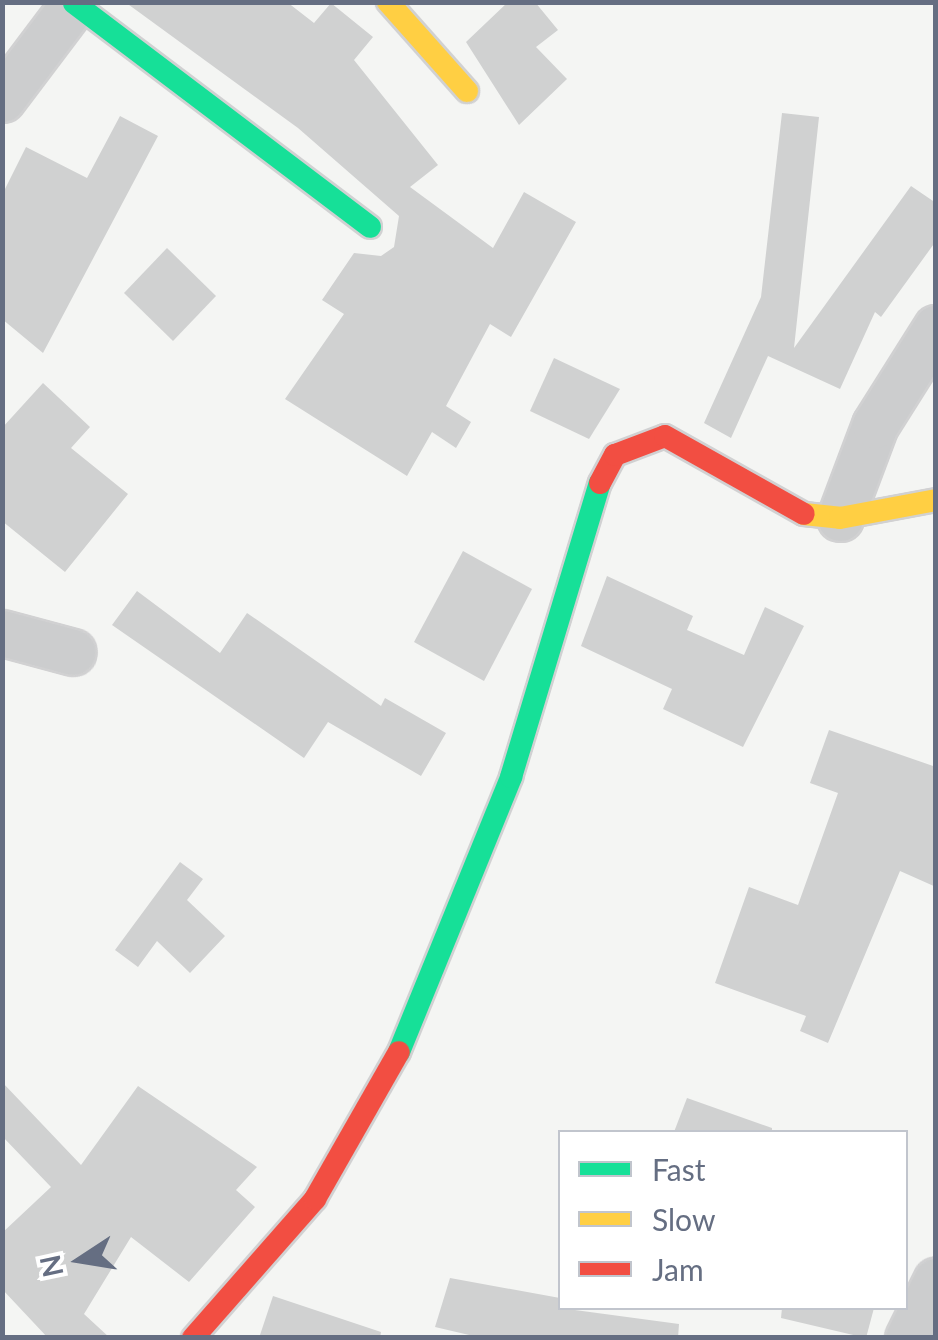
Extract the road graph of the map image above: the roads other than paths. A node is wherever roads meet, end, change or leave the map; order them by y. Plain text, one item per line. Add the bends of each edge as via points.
1 (388, 2) edge
2 (74, 3) edge
3 (467, 92) dead end
4 (2, 99) edge
5 (370, 227) dead end
6 (936, 328) edge
7 (936, 500) edge
8 (840, 518) junction
9 (2, 632) edge
10 (73, 652) dead end
11 (936, 1282) edge
12 (193, 1338) edge
13 (908, 1338) edge

1 - 3 street
2 - 4 street
2 - 5 street
6 - 8 street via 876,424
7 - 8 street
8 - 12 street via 799,514 665,436 615,456 589,503 512,777 420,1018 315,1198
9 - 10 street
11 - 13 street

